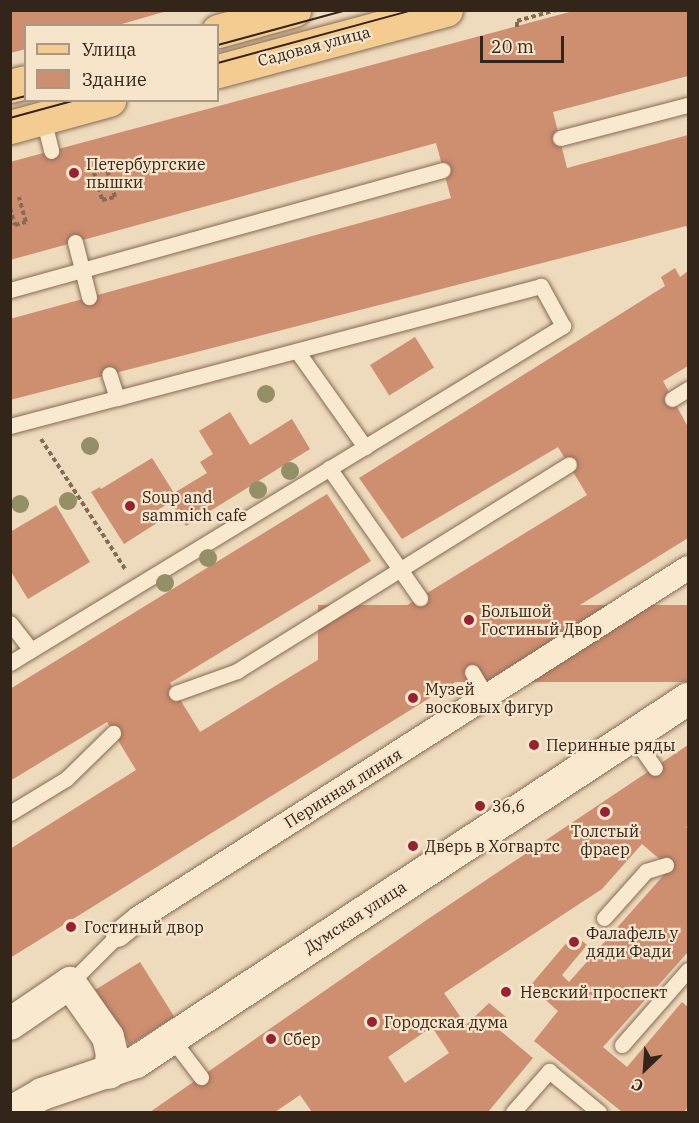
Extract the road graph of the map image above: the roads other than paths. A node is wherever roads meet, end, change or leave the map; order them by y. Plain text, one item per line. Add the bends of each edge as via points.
1 (294, 10) edge
2 (428, 13) edge
3 (219, 31) edge
4 (219, 71) edge
5 (89, 103) edge
6 (688, 105) edge
7 (43, 118) junction
8 (10, 127) edge
9 (560, 138) dead end
10 (51, 151) dead end
11 (443, 170) dead end
12 (75, 242) dead end
13 (82, 270) junction
14 (10, 290) edge
15 (89, 297) dead end
16 (297, 351) junction
17 (109, 375) dead end
18 (688, 389) edge
19 (117, 398) junction
20 (672, 399) dead end
21 (10, 426) edge
22 (365, 447) junction
23 (569, 464) dead end
24 (330, 468) junction
25 (688, 568) edge
26 (400, 569) junction
27 (420, 598) dead end
28 (10, 623) edge
29 (31, 650) junction
30 (10, 663) edge
31 (472, 672) dead end
32 (176, 693) dead end
33 (487, 697) junction
34 (688, 699) edge
35 (113, 733) dead end
36 (632, 735) junction
37 (655, 768) dead end
38 (10, 813) edge
39 (666, 865) dead end
40 (604, 918) dead end
41 (118, 935) joint
42 (688, 970) edge
43 (70, 983) junction
44 (10, 1024) edge
45 (172, 1039) junction
46 (622, 1045) dead end
47 (109, 1073) junction
48 (201, 1077) dead end
49 (11, 1113) edge
50 (513, 1113) edge
51 (599, 1113) edge

1 - 3 main road
2 - 4 main road, Садовая улица
5 - 7 main road
6 - 9 lane
7 - 8 main road
7 - 10 lane
11 - 13 lane
12 - 13 lane
13 - 14 lane
13 - 15 lane
16 - 19 lane
16 - 22 lane
16 - 22 lane via 542,286 563,326
17 - 19 lane
18 - 20 lane
19 - 21 lane
22 - 24 lane
23 - 26 lane
24 - 26 lane
24 - 29 lane
25 - 33 street, Перинная линия
26 - 27 lane
26 - 32 lane via 237,671
28 - 29 lane
29 - 30 lane
31 - 33 lane
33 - 41 street, Перинная линия
34 - 36 street, Думская улица
35 - 38 lane via 66,778
36 - 37 lane
36 - 45 street, Думская улица
39 - 40 lane via 646,871
41 - 43 lane, Перинная линия
42 - 46 lane
43 - 44 street, Перинная линия
43 - 47 street via 108,1037 112,1055
45 - 47 street, Думская улица via 136,1062
45 - 48 lane
47 - 49 street, Думская улица via 42,1094
50 - 51 lane via 549,1071

